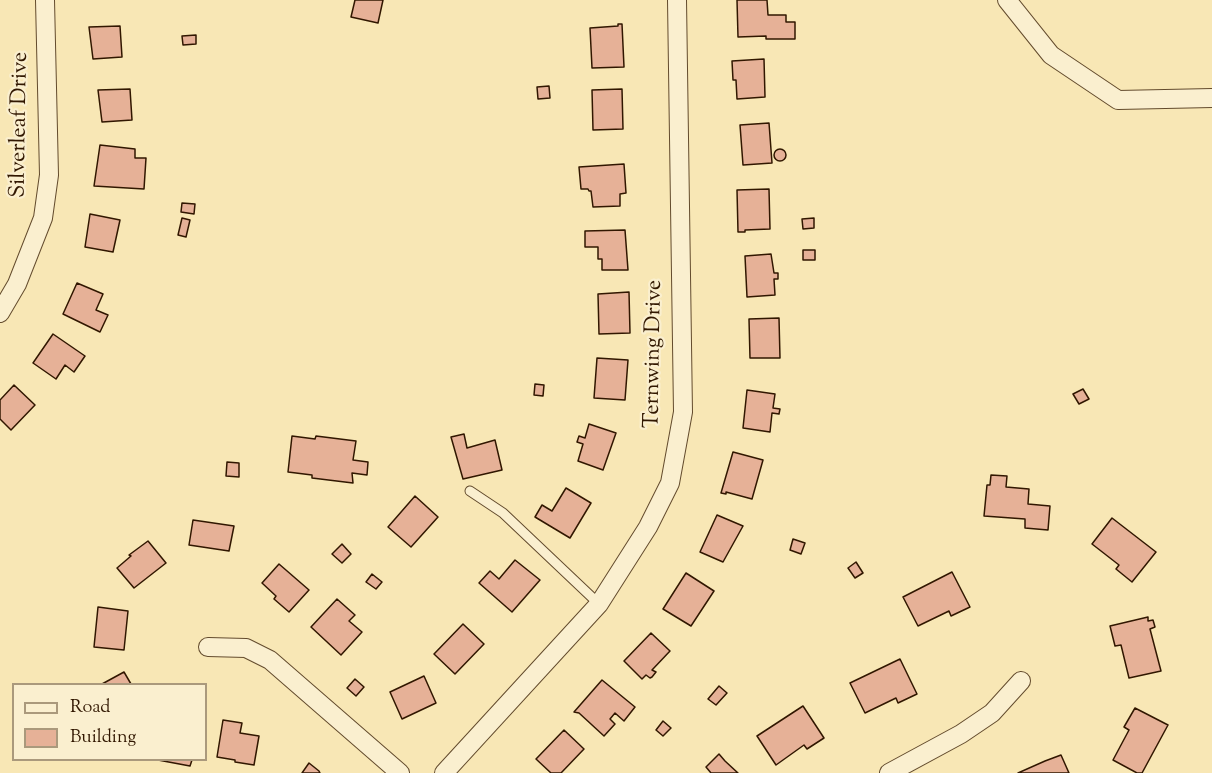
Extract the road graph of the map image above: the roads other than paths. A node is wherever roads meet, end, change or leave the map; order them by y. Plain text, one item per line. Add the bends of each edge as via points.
1 (45, 0) edge
2 (677, 0) edge
3 (1008, 0) edge
4 (1212, 98) edge
5 (0, 313) edge
6 (470, 491) dead end
7 (599, 604) junction
8 (208, 647) dead end
9 (1021, 681) dead end
10 (400, 773) edge
11 (444, 773) edge
12 (890, 773) edge

1 - 5 street, Silverleaf Drive via 49,174 43,218 17,284
2 - 7 street, Ternwing Drive via 683,412 670,483 648,527
3 - 4 street via 1051,55 1118,100
6 - 7 lane via 503,513
7 - 11 street, Ternwing Drive
8 - 10 street via 246,648 270,660
9 - 12 street via 992,713

